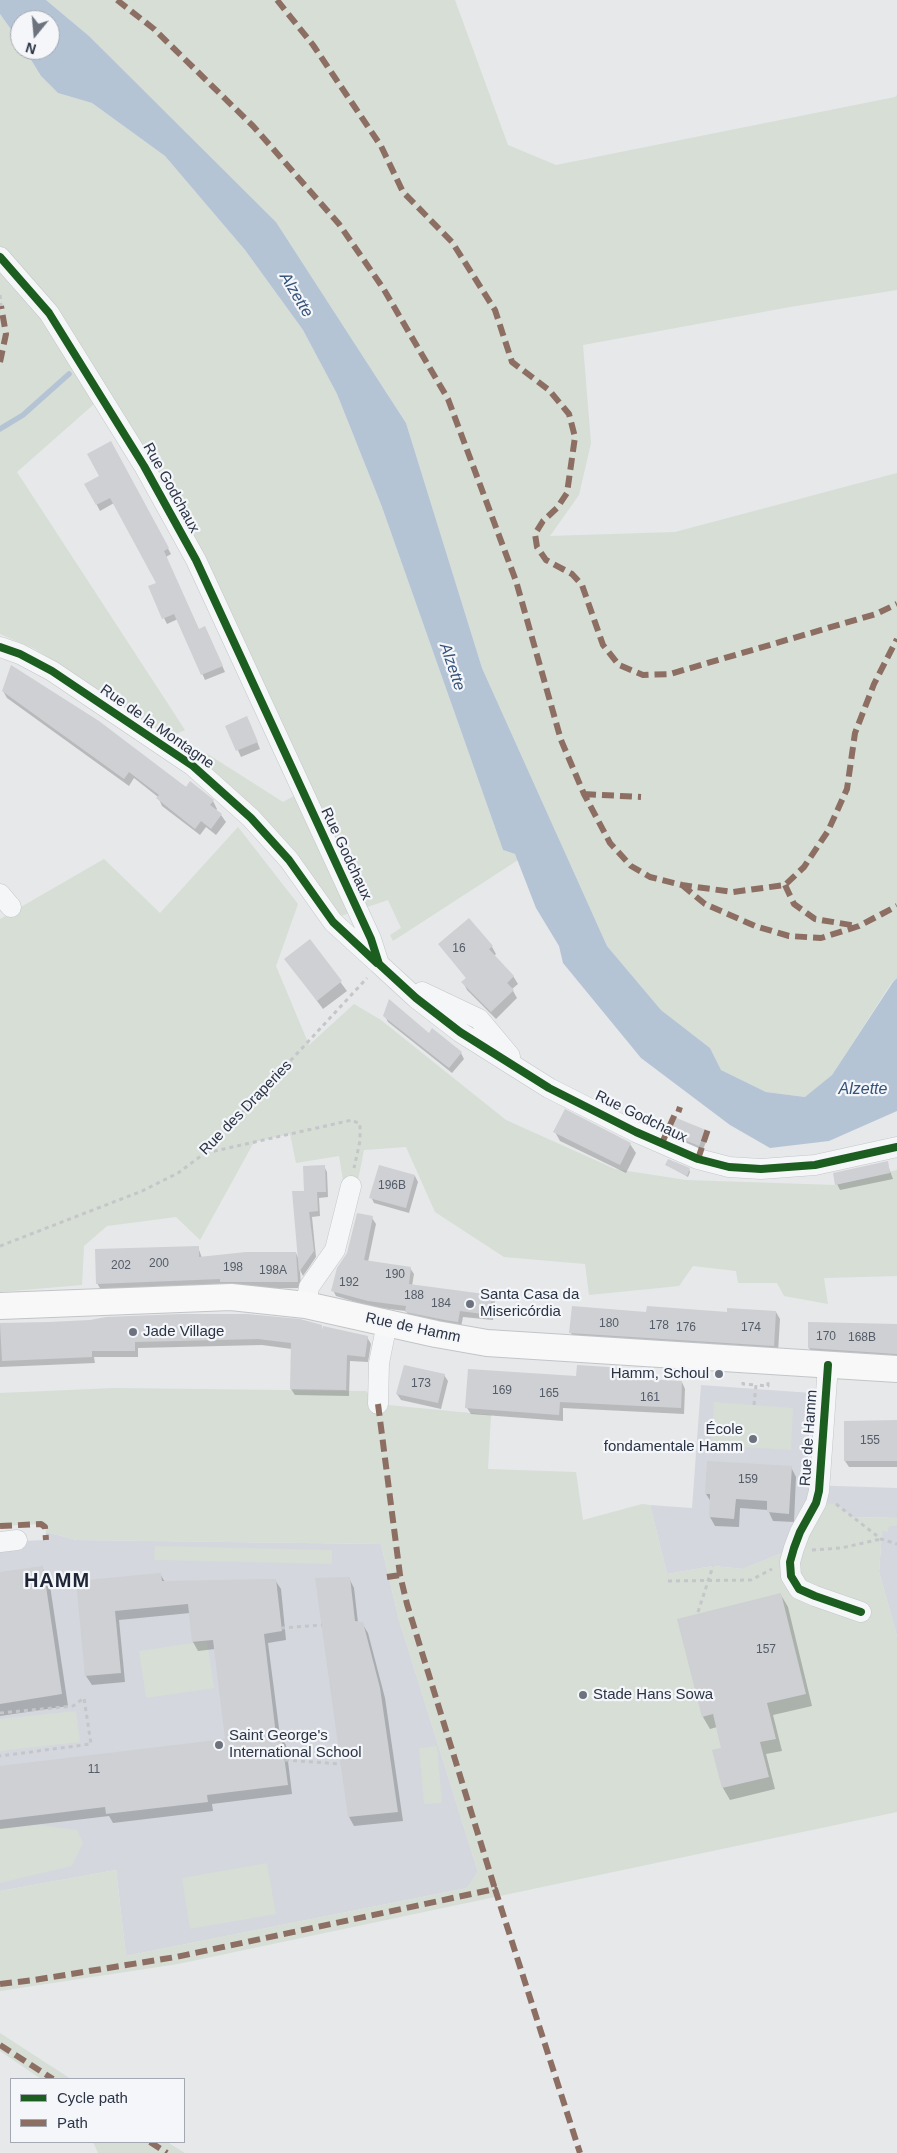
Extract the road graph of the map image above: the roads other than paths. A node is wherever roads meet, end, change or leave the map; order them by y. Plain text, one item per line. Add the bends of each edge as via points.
1 (0, 257) edge
2 (0, 647) edge
3 (379, 964) junction
4 (897, 1148) edge
5 (351, 1186) road end
6 (306, 1305) junction
7 (0, 1306) edge
8 (387, 1323) junction
9 (828, 1365) junction
10 (897, 1369) edge
11 (378, 1404) dead end
12 (862, 1612) dead end

1 - 3 street, Rue Godchaux via 49,313 144,466 196,560 371,938
2 - 3 street, Rue de la Montagne via 52,671 193,766 251,818 289,860 333,922
3 - 4 street, Rue Godchaux via 460,1032 549,1088 698,1159 729,1167 761,1169 815,1165
5 - 6 street via 335,1250 309,1287
6 - 7 main road, Rue de Hamm via 230,1297
6 - 8 main road, Rue de Hamm
8 - 9 main road, Rue de Hamm via 487,1343
8 - 11 street via 379,1363
9 - 10 main road, Rue de Hamm
9 - 12 street, Rue de Hamm via 819,1491 794,1548 791,1576 799,1589

